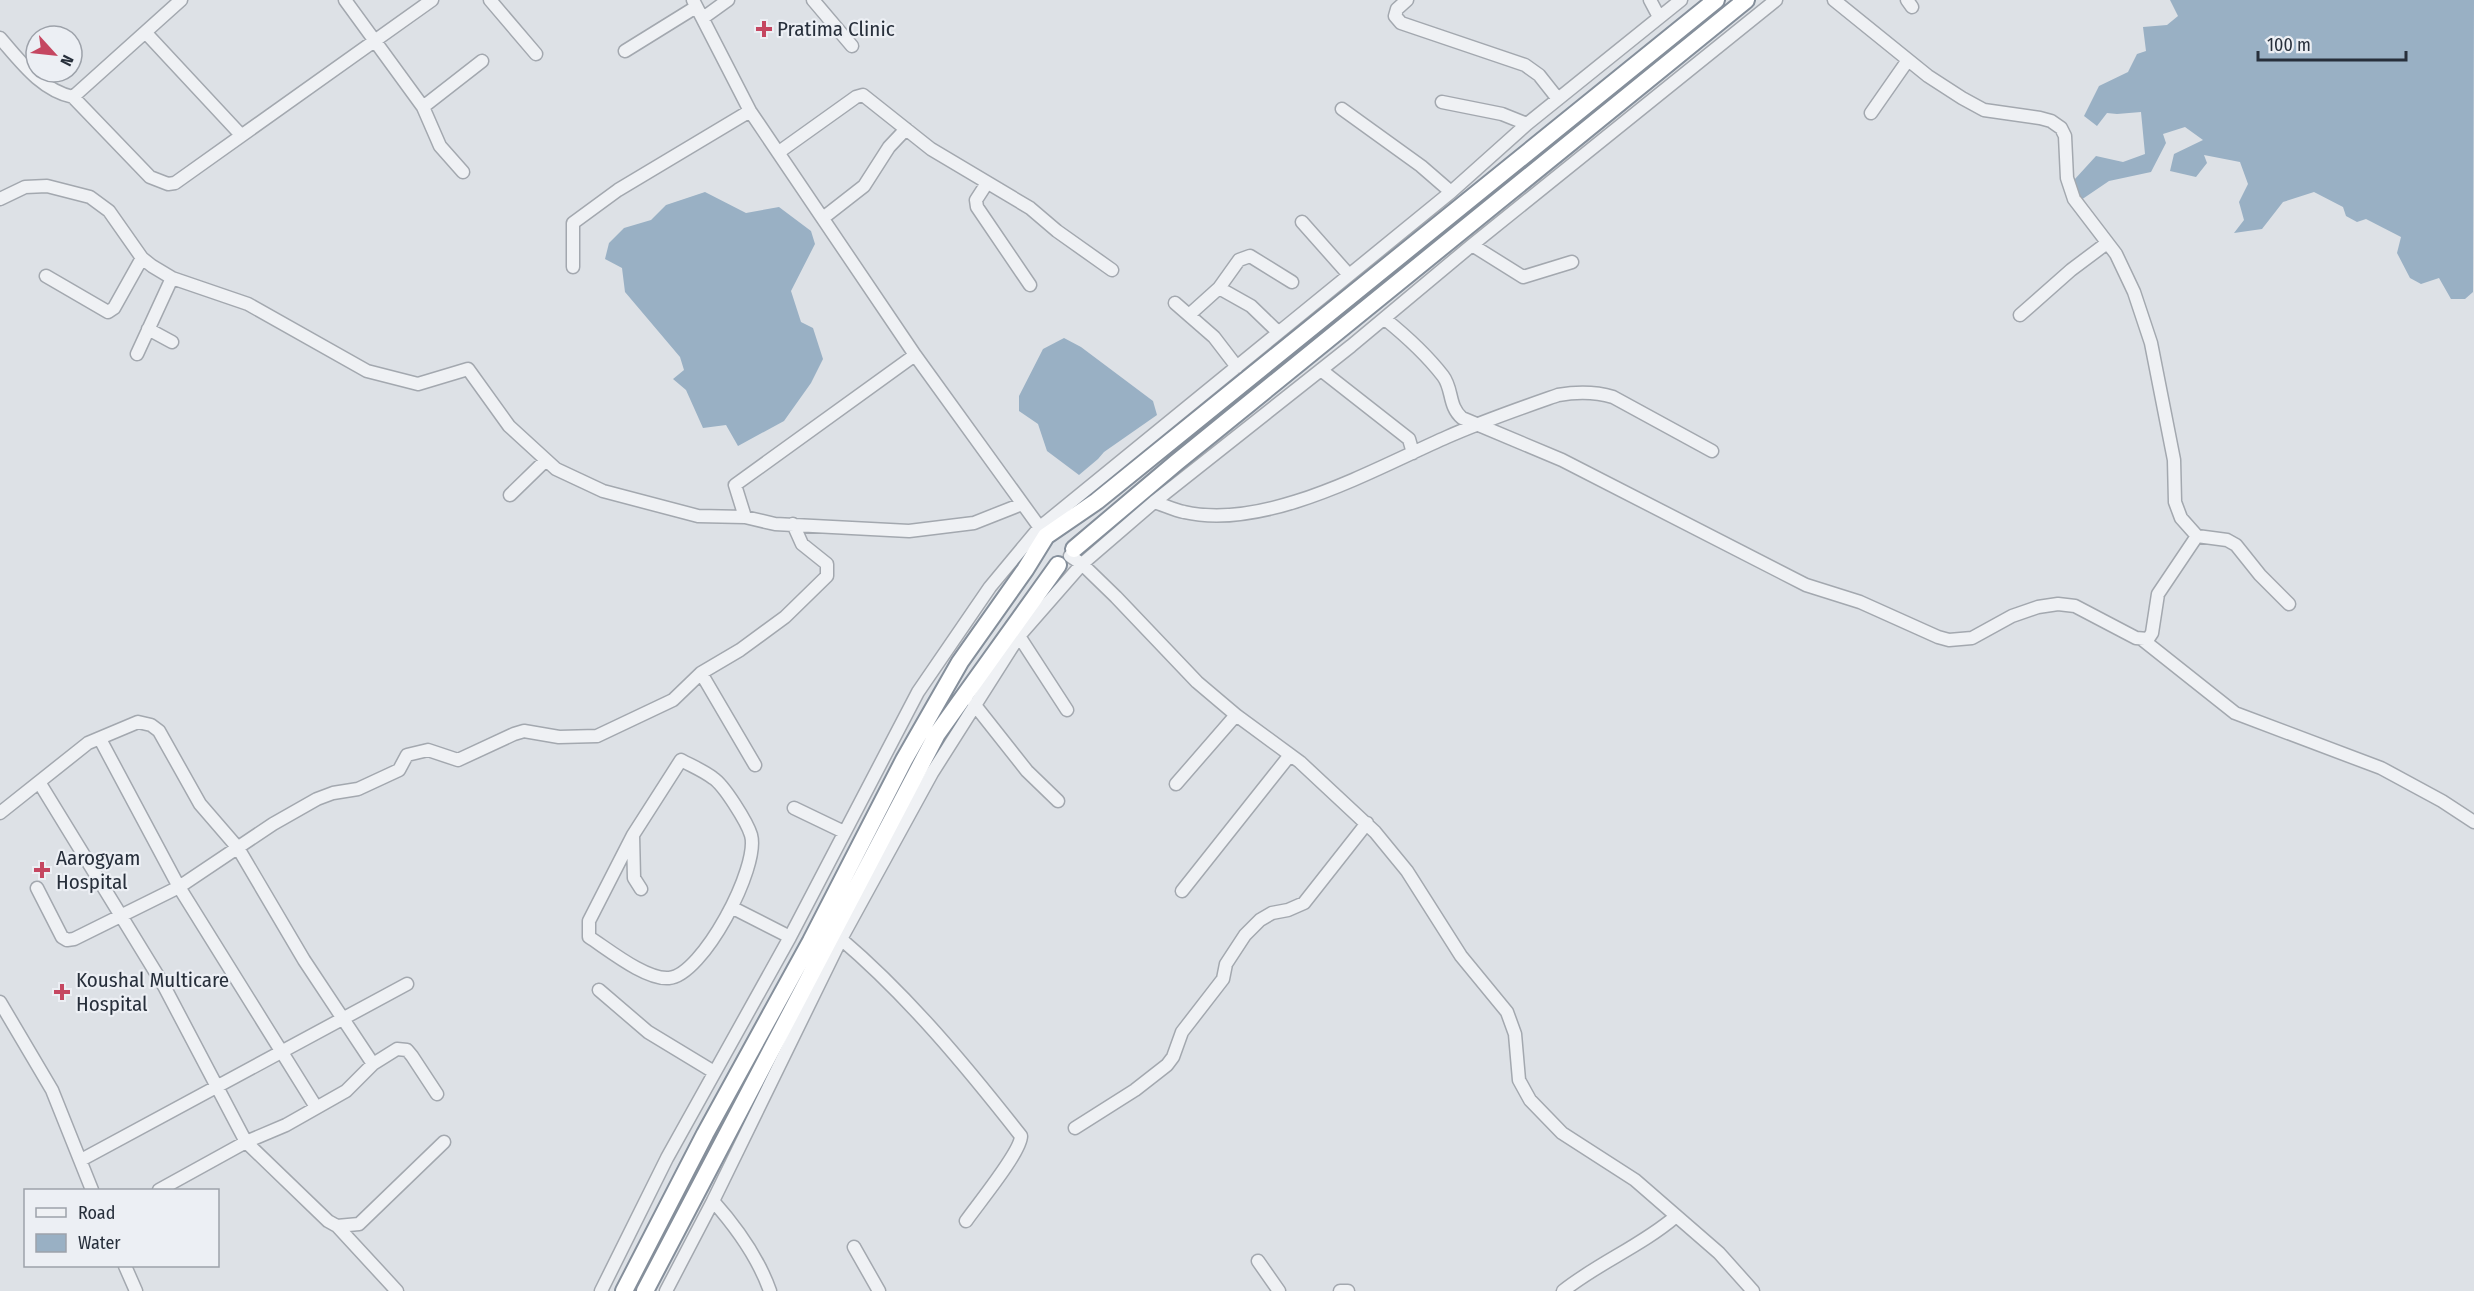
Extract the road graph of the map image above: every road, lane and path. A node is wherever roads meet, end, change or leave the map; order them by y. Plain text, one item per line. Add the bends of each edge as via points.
1 (182, 0) edge
2 (345, 0) edge
3 (432, 0) edge
4 (490, 0) edge
5 (728, 0) edge
6 (813, 0) edge
7 (1407, 0) edge
8 (1650, 0) edge
9 (1681, 0) edge
10 (1716, 0) edge
11 (1746, 0) edge
12 (1776, 0) edge
13 (1833, 0) edge
14 (697, 8) edge
15 (1659, 17) junction
16 (146, 33) junction
17 (0, 38) edge
18 (375, 42) junction
19 (852, 46) dead end
20 (625, 51) dead end
21 (536, 54) dead end
22 (1908, 60) junction
23 (482, 61) dead end
24 (73, 97) junction
25 (1558, 99) junction
26 (1442, 102) dead end
27 (423, 107) junction
28 (1342, 110) dead end
29 (750, 111) junction
30 (1871, 113) dead end
31 (1527, 124) junction
32 (906, 129) junction
33 (241, 135) junction
34 (779, 152) junction
35 (464, 172) dead end
36 (987, 183) junction
37 (1451, 192) junction
38 (0, 199) edge
39 (823, 218) junction
40 (1302, 222) dead end
41 (2108, 243) junction
42 (1472, 245) junction
43 (142, 258) junction
44 (1572, 262) dead end
45 (573, 267) dead end
46 (1112, 270) dead end
47 (1349, 274) junction
48 (46, 276) dead end
49 (172, 278) junction
50 (1292, 282) dead end
51 (1030, 285) dead end
52 (1219, 288) junction
53 (1175, 303) dead end
54 (1189, 315) junction
55 (2020, 315) dead end
56 (1385, 319) junction
57 (148, 329) junction
58 (1278, 332) junction
59 (172, 342) dead end
60 (136, 354) dead end
61 (915, 355) junction
62 (1237, 367) junction
63 (1321, 370) junction
64 (1475, 424) junction
65 (1712, 451) dead end
66 (1413, 453) junction
67 (546, 460) junction
68 (510, 495) dead end
69 (1154, 502) junction
70 (1022, 504) junction
71 (745, 518) junction
72 (793, 524) junction
73 (1045, 536) junction
74 (2197, 536) junction
75 (1071, 558) junction
76 (2289, 604) dead end
77 (1019, 636) junction
78 (2143, 640) junction
79 (701, 674) junction
80 (974, 704) junction
81 (1067, 710) dead end
82 (1236, 715) junction
83 (100, 739) junction
84 (1290, 755) junction
85 (755, 765) dead end
86 (39, 782) junction
87 (1176, 784) dead end
88 (1058, 801) dead end
89 (795, 808) dead end
90 (0, 813) edge
91 (2474, 822) edge
92 (1367, 823) junction
93 (844, 832) junction
94 (633, 834) junction
95 (238, 848) junction
96 (179, 887) junction
97 (37, 888) dead end
98 (641, 889) dead end
99 (1182, 891) dead end
100 (733, 908) junction
101 (121, 917) junction
102 (790, 938) junction
103 (841, 939) junction
104 (407, 984) dead end
105 (599, 990) dead end
106 (0, 1002) edge
107 (341, 1017) junction
108 (281, 1051) junction
109 (373, 1064) junction
110 (714, 1072) junction
111 (217, 1088) junction
112 (436, 1094) dead end
113 (316, 1107) junction
114 (1075, 1128) dead end
115 (246, 1142) junction
116 (444, 1142) dead end
117 (81, 1160) junction
118 (91, 1189) edge
119 (163, 1189) edge
120 (713, 1201) junction
121 (1675, 1217) junction
122 (966, 1221) dead end
123 (337, 1226) junction
124 (854, 1246) dead end
125 (1258, 1262) dead end
126 (125, 1267) edge
127 (602, 1288) edge
128 (667, 1289) edge
129 (136, 1291) edge
130 (397, 1291) edge
131 (624, 1291) edge
132 (645, 1291) edge
133 (770, 1291) edge
134 (879, 1291) edge
135 (1280, 1291) edge
136 (1340, 1291) edge
137 (1348, 1291) edge
138 (1563, 1291) edge
139 (1753, 1291) edge

1 - 16 street
2 - 18 street
3 - 18 street
4 - 21 street
5 - 14 street
6 - 19 street
7 - 25 street via 1396,12 1401,23 1525,65 1539,75
8 - 15 street
9 - 15 street
10 - 73 highway via 1097,501
11 - 75 highway via 1176,462
12 - 42 street
13 - 22 street
14 - 20 street
14 - 29 street
15 - 25 street
16 - 24 street
16 - 33 street
17 - 24 street via 39,80 57,94
18 - 27 street
18 - 33 street
22 - 30 street
22 - 41 street via 1984,110 2040,118 2061,128 2065,136 2067,178 2074,199
23 - 27 street
24 - 33 street via 150,177 168,184 175,183
25 - 31 street
26 - 31 street via 1502,114
27 - 35 street via 440,146
28 - 37 street
29 - 34 street
29 - 45 street via 618,190 573,223
31 - 37 street
32 - 34 street via 863,95
32 - 36 street
32 - 39 street via 889,147 864,186
34 - 39 street
36 - 46 street via 1030,208
36 - 51 street via 976,200 977,207
37 - 47 street
38 - 43 street via 25,187 47,186 90,197 109,211
39 - 61 street
40 - 47 street
41 - 55 street
41 - 74 street via 2134,292 2151,343 2176,467 2175,502 2181,518
42 - 44 street via 1523,277
42 - 56 street
43 - 48 street via 108,312
43 - 49 street
47 - 58 street
49 - 57 street
49 - 67 street via 248,304 367,371 418,384 468,369 509,426
50 - 52 street via 1250,256 1239,260
52 - 54 street
52 - 58 street via 1251,306
53 - 54 street
54 - 62 street via 1214,337
56 - 63 street
56 - 64 street via 1413,342 1444,377 1456,413
57 - 59 street
57 - 60 street
58 - 62 street
61 - 70 street
61 - 71 street via 735,484
62 - 73 street
63 - 66 street via 1408,439
63 - 69 street
64 - 65 street via 1558,394 1606,395 1626,402
64 - 66 street
64 - 78 street via 1562,460 1806,585 1860,602 1938,637 1972,638 2012,616 2058,604 2075,606
66 - 69 street via 1330,489 1244,514 1184,512
67 - 68 street
67 - 71 street via 556,469 603,491 698,516
69 - 75 street
70 - 72 street via 974,524 909,531
70 - 73 street
71 - 72 street
72 - 79 street via 802,544 827,564 827,576 785,617
73 - 75 highway via 1069,537
73 - 75 highway via 1047,561
73 - 93 street via 990,587 918,692
73 - 131 highway via 960,662 910,750
74 - 76 street via 2236,545
74 - 78 street via 2163,584 2152,633
75 - 77 street
75 - 82 street
75 - 132 highway via 937,734
77 - 80 street
77 - 81 street
78 - 91 street via 2235,713 2381,768
79 - 85 street
79 - 95 street via 673,700 597,736 559,737 524,731 458,760 428,750 407,755 399,770 358,789 317,799
80 - 88 street via 1027,771
80 - 103 street
82 - 84 street
82 - 87 street
83 - 86 street via 88,743
83 - 95 street via 138,722 159,731 200,804
83 - 96 street
84 - 92 street
84 - 99 street
86 - 90 street
86 - 101 street
89 - 93 street
92 - 114 street via 1304,903 1272,913 1245,935 1226,964 1223,979 1182,1032 1167,1065
92 - 121 street via 1407,871 1461,956 1508,1012 1515,1034 1519,1080 1530,1100 1562,1133 1623,1171
93 - 102 street
94 - 98 street via 634,878
94 - 100 street via 681,760 715,779 751,834 750,864
94 - 100 street via 589,921 589,937 658,978 680,976
95 - 96 street
95 - 107 street
96 - 101 street
96 - 108 street
97 - 101 street via 67,940
100 - 102 street
101 - 111 street via 164,986
102 - 110 street
103 - 120 street
103 - 122 street via 933,1028 1021,1136 1011,1159
104 - 107 street
105 - 110 street via 638,1025
106 - 117 street via 52,1090
107 - 108 street
107 - 109 street
108 - 111 street
108 - 113 street
109 - 112 street via 397,1049 407,1050
109 - 113 street via 346,1091
110 - 127 street
111 - 115 street
111 - 117 street
113 - 115 street
115 - 119 street
115 - 123 street
116 - 123 street via 359,1224
117 - 118 street
120 - 128 street
120 - 133 street via 740,1232
121 - 138 street
121 - 139 street via 1719,1253
123 - 130 street
124 - 134 street
125 - 135 street
126 - 129 street
136 - 137 street

